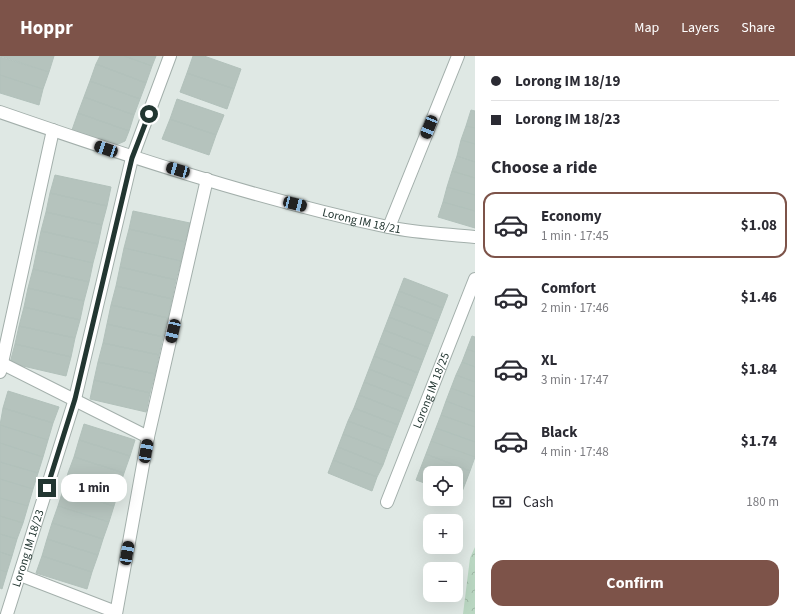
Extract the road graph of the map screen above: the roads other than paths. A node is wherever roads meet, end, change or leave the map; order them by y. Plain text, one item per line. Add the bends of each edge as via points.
1 (170, 56) edge
2 (458, 56) edge
3 (0, 112) edge
4 (52, 130) junction
5 (132, 158) junction
6 (207, 179) junction
7 (389, 227) junction
8 (475, 237) edge
9 (475, 278) edge
10 (1, 368) edge
11 (75, 399) junction
12 (148, 437) junction
13 (387, 502) dead end
14 (20, 575) junction
15 (116, 613) edge
16 (7, 614) edge

1 - 5 street, Lorong IM 18/23
2 - 7 street
3 - 4 street, Lorong IM 18/21
4 - 5 street, Lorong IM 18/21
4 - 10 street
5 - 6 street, Lorong IM 18/21
5 - 11 street, Lorong IM 18/23
6 - 7 street, Lorong IM 18/21
6 - 12 street
7 - 8 street, Lorong IM 18/21
9 - 13 street, Lorong IM 18/25
10 - 11 street
11 - 12 street
11 - 14 street, Lorong IM 18/23
12 - 15 street
14 - 15 street
14 - 16 street, Lorong IM 18/23

